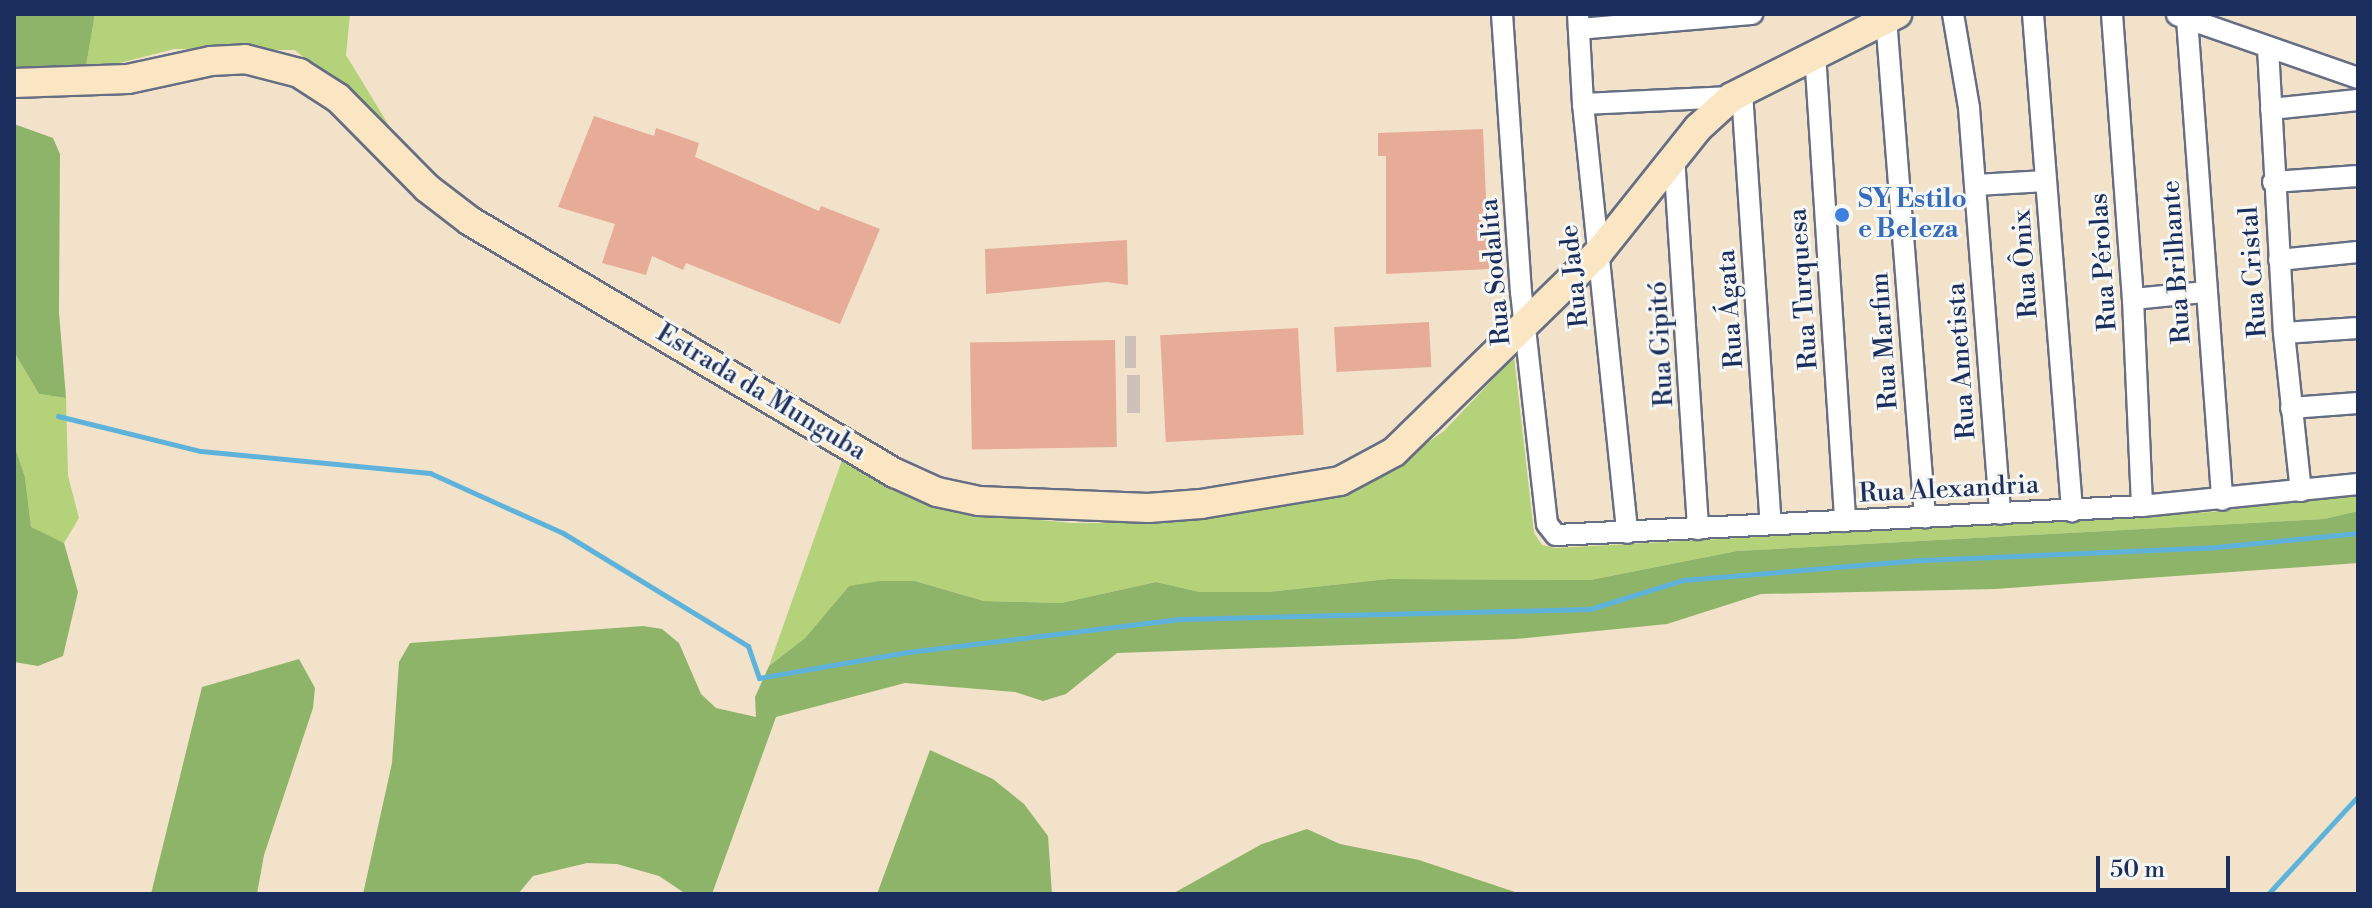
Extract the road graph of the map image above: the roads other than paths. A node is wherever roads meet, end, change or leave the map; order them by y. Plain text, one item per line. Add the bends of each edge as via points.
1 (1502, 14) edge
2 (1752, 14) edge
3 (1953, 14) edge
4 (2033, 14) edge
5 (2112, 14) edge
6 (1891, 16) edge
7 (2181, 17) edge
8 (1579, 21) edge
9 (2268, 48) junction
10 (1815, 53) junction
11 (2358, 78) edge
12 (14, 83) edge
13 (1737, 95) junction
14 (2358, 100) edge
15 (1583, 104) junction
16 (2271, 109) junction
17 (1674, 156) junction
18 (2358, 176) edge
19 (2046, 181) junction
20 (2273, 182) junction
21 (1976, 185) junction
22 (1599, 252) junction
23 (2358, 252) edge
24 (2279, 260) junction
25 (2204, 292) junction
26 (2133, 299) junction
27 (1526, 322) junction
28 (2358, 328) edge
29 (2284, 333) junction
30 (2358, 403) edge
31 (2291, 408) junction
32 (2358, 484) edge
33 (2301, 491) junction
34 (2222, 500) junction
35 (2142, 506) junction
36 (2072, 511) junction
37 (2000, 514) junction
38 (1925, 517) junction
39 (1845, 521) junction
40 (1771, 523) junction
41 (1547, 524) joint
42 (1698, 529) junction
43 (1627, 533) junction

1 - 27 street, Rua Sodalita
2 - 8 street
3 - 21 street, Rua Ametista
4 - 19 street, Rua Ônix
5 - 26 street, Rua Pérolas
6 - 10 main road, Estrada da Munguba
6 - 38 street, Rua Marfim
7 - 9 street
7 - 25 street, Rua Brilhante
8 - 15 street, Rua Jade
9 - 11 street
9 - 16 street, Rua Cristal
10 - 13 main road, Estrada da Munguba
10 - 39 street, Rua Turquesa
12 - 27 main road, Estrada da Munguba via 128,79 245,59 299,73 338,98 427,188 470,221 895,473 937,492 979,501 1148,508 1340,481 1394,452
13 - 15 street
13 - 17 main road, Estrada da Munguba
13 - 40 street, Rua Ágata
14 - 16 street
15 - 22 street, Rua Jade
16 - 20 street, Rua Cristal
17 - 22 main road, Estrada da Munguba
17 - 42 street, Rua Gipitó
18 - 20 street
19 - 21 street
19 - 36 street, Rua Ônix
20 - 24 street, Rua Cristal
21 - 37 street, Rua Ametista
22 - 27 main road, Estrada da Munguba
22 - 43 street, Rua Jade
23 - 24 street
24 - 29 street, Rua Cristal
25 - 26 street
25 - 34 street, Rua Brilhante
26 - 35 street, Rua Pérolas
27 - 41 street, Rua Sodalita
28 - 29 street
29 - 31 street, Rua Cristal
30 - 31 street
31 - 33 street, Rua Cristal
32 - 33 street, Rua Alexandria
33 - 34 street, Rua Alexandria
34 - 35 street, Rua Alexandria
35 - 36 street, Rua Alexandria
36 - 37 street, Rua Alexandria
37 - 38 street, Rua Alexandria
38 - 39 street, Rua Alexandria
39 - 40 street, Rua Alexandria
40 - 42 street, Rua Alexandria
41 - 43 street, Rua Alexandria via 1563,538
42 - 43 street, Rua Alexandria

